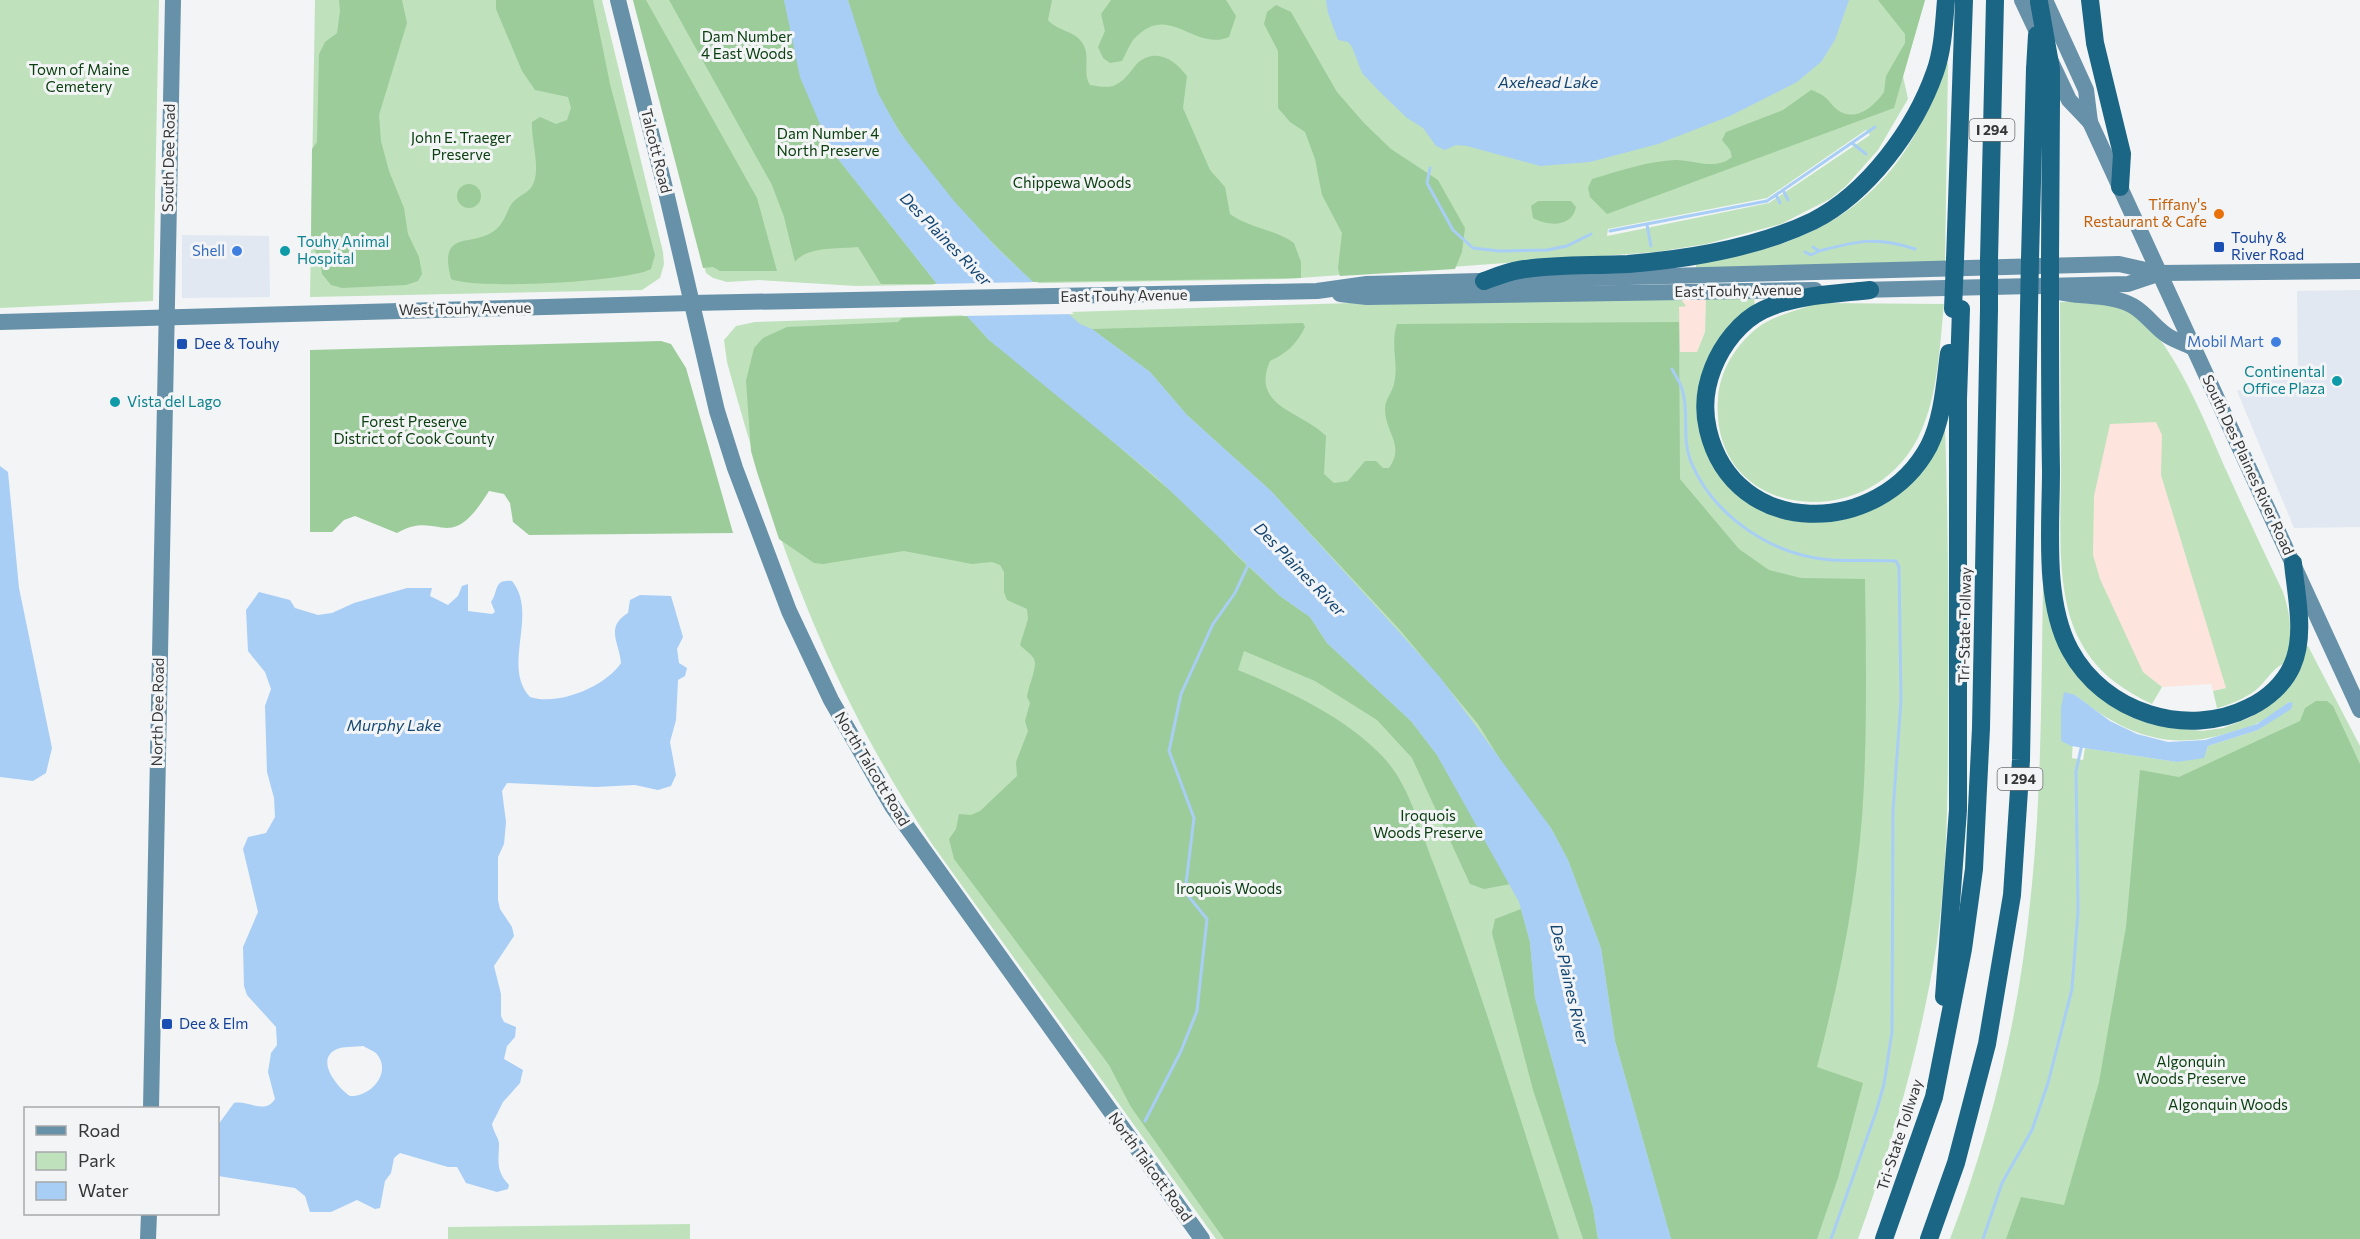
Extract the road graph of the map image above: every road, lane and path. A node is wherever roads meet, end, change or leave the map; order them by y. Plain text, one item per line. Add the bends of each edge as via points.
1 (173, 0) edge
2 (618, 0) edge
3 (1946, 0) edge
4 (1964, 0) edge
5 (1995, 0) edge
6 (2036, 0) edge
7 (2090, 0) edge
8 (2120, 187) junction
9 (2360, 271) edge
10 (2159, 273) junction
11 (1484, 281) junction
12 (2037, 286) junction
13 (1870, 290) junction
14 (1317, 291) junction
15 (930, 301) joint
16 (692, 303) junction
17 (1957, 309) junction
18 (165, 316) junction
19 (0, 322) edge
20 (2194, 348) junction
21 (2293, 563) junction
22 (2360, 710) edge
23 (1942, 1050) junction
24 (151, 1107) edge
25 (149, 1215) edge
26 (148, 1239) edge
27 (1202, 1239) edge
28 (1884, 1239) edge
29 (1929, 1239) edge

1 - 18 main road, South Dee Road
2 - 16 main road, Talcott Road
3 - 11 highway via 1935,72 1915,114 1864,183 1827,213 1771,238 1710,253 1628,264 1517,270
4 - 17 highway via 1966,124
5 - 23 highway, Tri-State Tollway / I 294, bridge via 1981,728 1974,869 1963,949
6 - 8 main road, South Des Plaines River Road via 2069,99 2090,122
6 - 21 highway, bridge via 2051,69 2050,560 2056,607 2070,649 2093,680 2127,705 2167,720 2192,723 2217,719 2258,703 2284,680 2297,651 2299,627
6 - 29 highway, I 294, bridge via 2020,760 2012,895 1987,1044 1956,1162
7 - 8 highway via 2095,43 2122,154
8 - 10 main road, South Des Plaines River Road
9 - 10 main road, East Touhy Avenue
10 - 11 main road, East Touhy Avenue via 2119,264
10 - 12 main road, East Touhy Avenue via 2128,284
10 - 20 main road, South Des Plaines River Road
11 - 14 main road, East Touhy Avenue via 1367,284
12 - 13 main road, East Touhy Avenue
12 - 20 main road via 2075,297 2111,299 2132,305 2167,335
13 - 14 main road, East Touhy Avenue via 1367,297
13 - 17 highway via 1812,297 1762,311 1728,341 1714,364 1705,401 1711,443 1727,471 1754,498 1793,513 1840,512 1882,495 1910,473 1935,430
14 - 15 main road, East Touhy Avenue
15 - 16 main road, West Touhy Avenue
16 - 18 main road, West Touhy Avenue
16 - 27 main road, North Talcott Road via 717,411 738,477 789,611 831,700 892,806
17 - 23 highway via 1958,810 1945,958
18 - 19 main road, West Touhy Avenue
18 - 24 main road, North Dee Road
20 - 21 main road, South Des Plaines River Road
21 - 22 main road, South Des Plaines River Road
23 - 28 highway, Tri-State Tollway / I 294 via 1934,1097
25 - 26 main road

